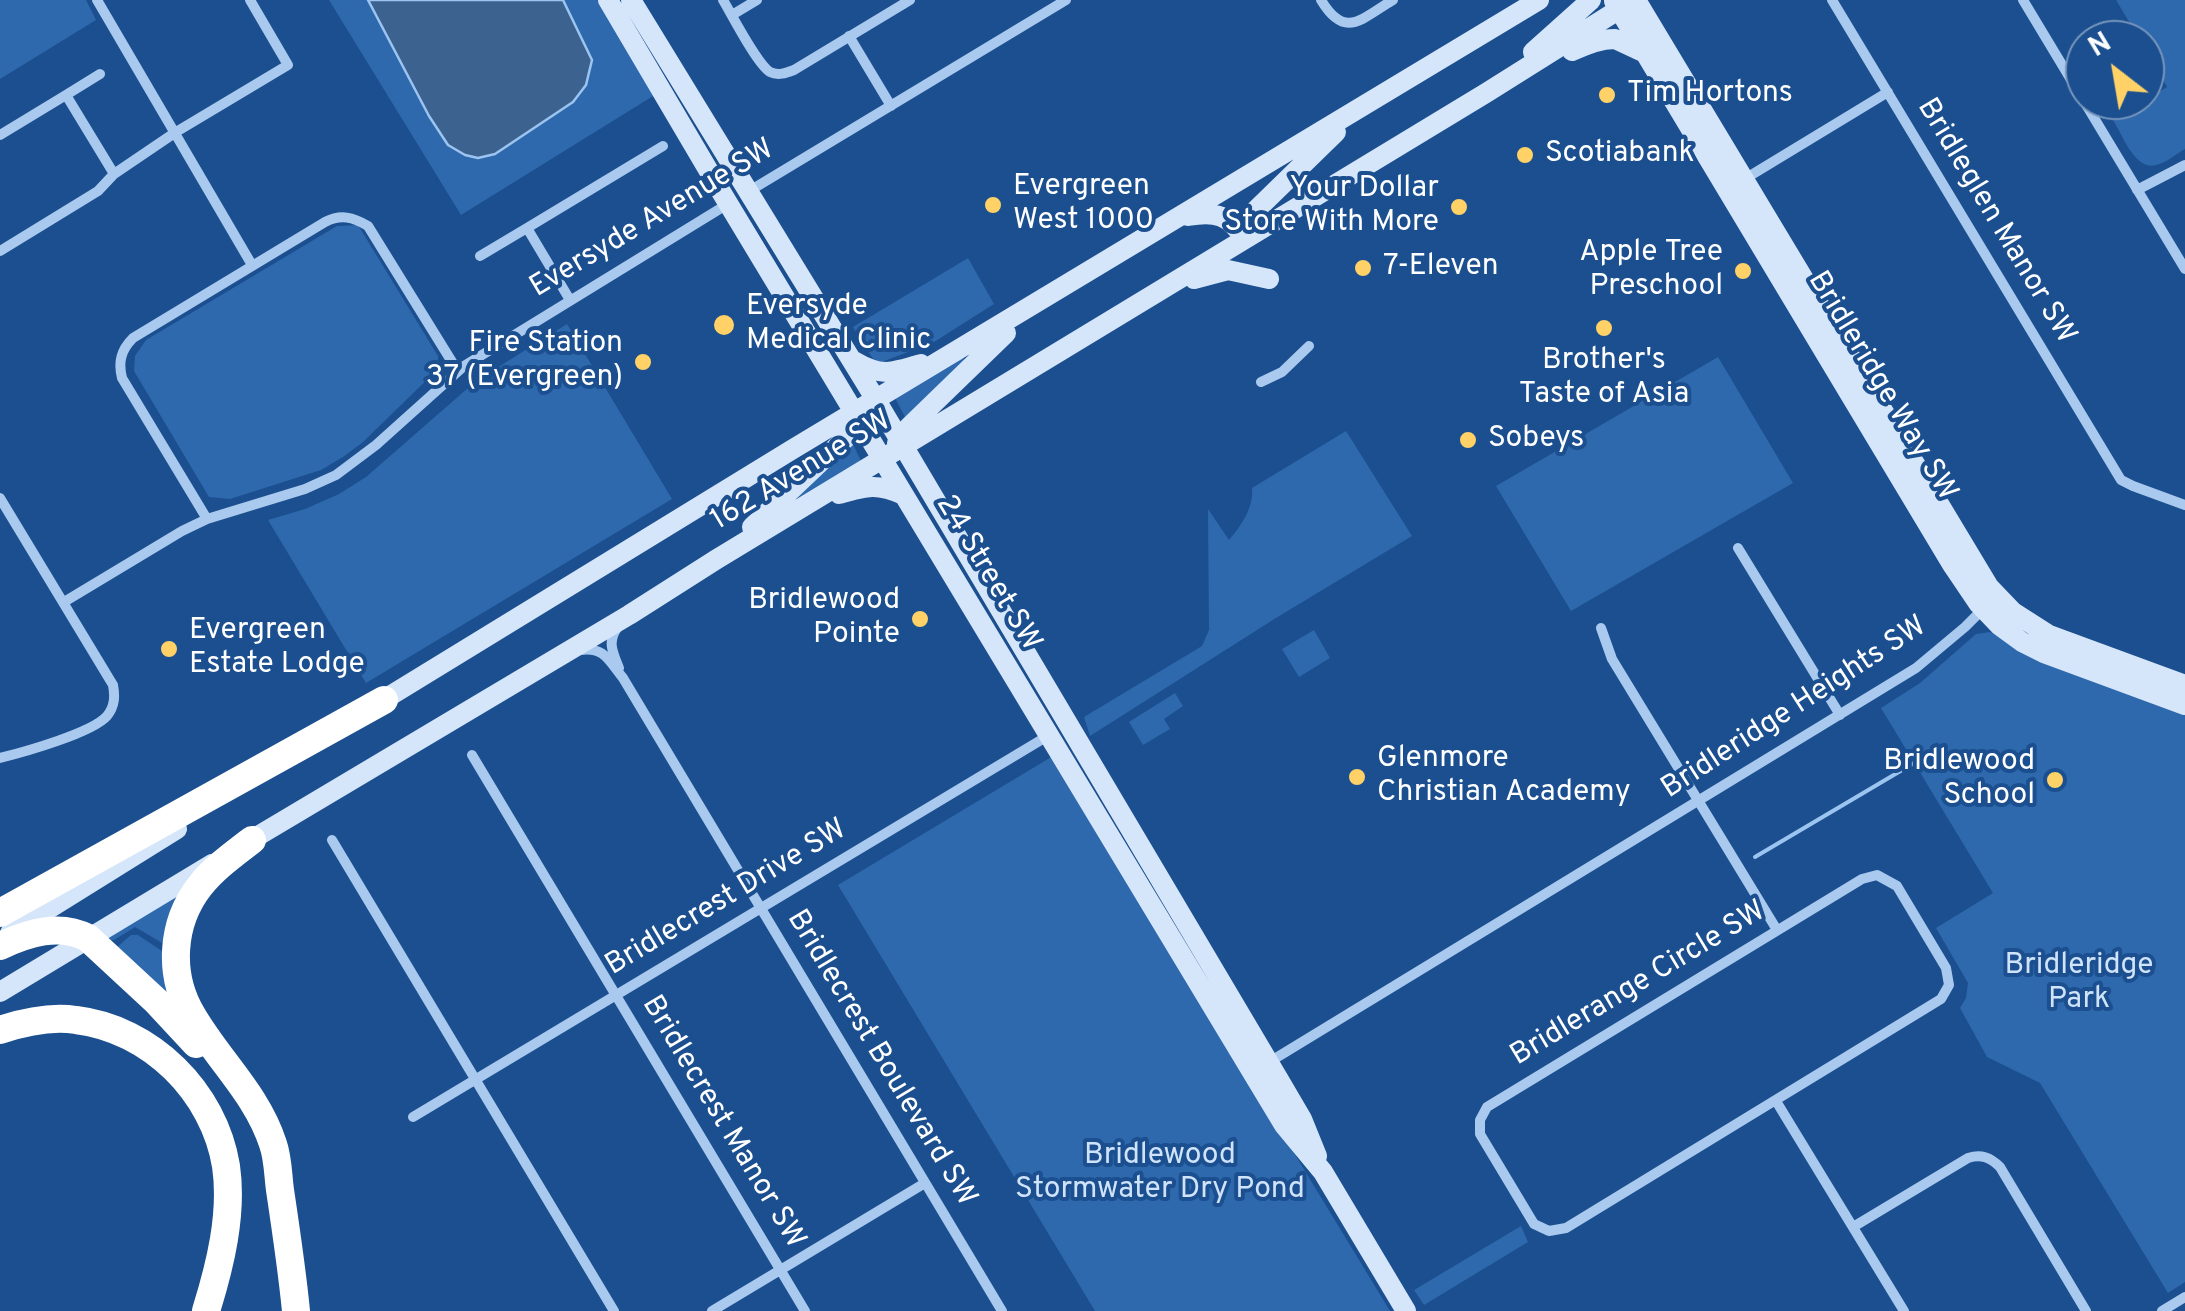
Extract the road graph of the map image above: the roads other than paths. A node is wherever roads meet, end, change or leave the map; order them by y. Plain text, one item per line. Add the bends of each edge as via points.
1 (97, 0) edge
2 (250, 0) edge
3 (608, 0) edge
4 (631, 0) edge
5 (723, 0) edge
6 (757, 0) edge
7 (910, 0) edge
8 (1037, 0) edge
9 (1066, 0) edge
10 (1321, 0) edge
11 (1393, 0) edge
12 (1539, 0) edge
13 (1592, 0) edge
14 (1832, 0) edge
15 (2023, 0) edge
16 (1625, 2) edge
17 (1045, 13) junction
18 (732, 14) junction
19 (849, 36) junction
20 (1645, 53) junction
21 (100, 74) dead end
22 (1515, 75) junction
23 (1888, 92) junction
24 (1486, 93) junction
25 (66, 95) junction
26 (891, 106) junction
27 (1363, 107) junction
28 (176, 132) junction
29 (0, 135) edge
30 (663, 146) dead end
31 (2185, 165) edge
32 (114, 174) junction
33 (1735, 184) junction
34 (2137, 190) junction
35 (738, 198) junction
36 (1180, 218) junction
37 (527, 228) junction
38 (1245, 239) junction
39 (0, 251) edge
40 (480, 256) dead end
41 (252, 265) junction
42 (2185, 270) edge
43 (1269, 279) dead end
44 (1163, 288) junction
45 (570, 300) junction
46 (1042, 300) junction
47 (1309, 346) dead end
48 (956, 352) junction
49 (850, 358) junction
50 (457, 370) junction
51 (1261, 382) dead end
52 (866, 406) junction
53 (894, 452) junction
54 (904, 495) junction
55 (0, 498) edge
56 (809, 503) junction
57 (2185, 505) edge
58 (207, 519) junction
59 (1738, 548) dead end
60 (717, 559) junction
61 (64, 602) junction
62 (1990, 603) junction
63 (634, 612) junction
64 (1601, 628) dead end
65 (558, 657) junction
66 (623, 678) junction
67 (2185, 684) edge
68 (384, 700) junction
69 (2185, 705) edge
70 (1840, 715) junction
71 (1058, 728) junction
72 (472, 755) dead end
73 (0, 758) edge
74 (1699, 802) junction
75 (252, 840) junction
76 (332, 840) dead end
77 (761, 908) junction
78 (0, 913) edge
79 (1777, 930) junction
80 (88, 938) junction
81 (0, 943) edge
82 (0, 992) edge
83 (616, 995) junction
84 (0, 1030) edge
85 (1261, 1067) junction
86 (476, 1080) junction
87 (1776, 1100) junction
88 (413, 1117) dead end
89 (925, 1182) junction
90 (280, 1192) junction
91 (1853, 1227) junction
92 (780, 1270) junction
93 (2185, 1297) edge
94 (206, 1311) edge
95 (296, 1311) edge
96 (614, 1311) edge
97 (712, 1311) edge
98 (805, 1311) edge
99 (1002, 1311) edge
100 (1406, 1311) edge
101 (1904, 1311) edge
102 (2086, 1311) edge
103 (2162, 1311) edge

1 - 28 street
2 - 28 street via 288,65
3 - 35 main road, 24 Street SW
4 - 35 main road, 24 Street SW
5 - 18 street
6 - 18 street
7 - 19 street
8 - 17 street
9 - 17 street, Eversyde Avenue SW
10 - 11 street via 1346,24
12 - 27 main road, 162 Avenue SW
13 - 24 main road
14 - 23 street
15 - 34 street
16 - 20 main road, Bridleridge Way SW
16 - 22 main road, 162 Avenue SW
16 - 33 main road, Bridleridge Way SW
17 - 26 street, Eversyde Avenue SW
18 - 19 street via 774,74 794,70
19 - 26 street
20 - 22 main road via 1605,39
20 - 33 main road, Bridleridge Way SW
21 - 25 street
22 - 24 main road, 162 Avenue SW
23 - 33 street, Bridleglen Manor SW
23 - 57 street, Bridleglen Manor SW via 2121,480
24 - 38 main road, 162 Avenue SW
25 - 29 street
25 - 32 street
26 - 35 street, Eversyde Avenue SW
27 - 36 main road, 162 Avenue SW
27 - 38 main road via 1254,212
28 - 32 street
28 - 41 street
30 - 37 street
31 - 34 street
32 - 39 street via 98,191
33 - 62 main road, Bridleridge Way SW via 1901,461 1966,588
34 - 42 street
35 - 45 street, Eversyde Avenue SW
35 - 49 main road, 24 Street SW
35 - 52 main road, 24 Street SW
36 - 38 main road via 1217,215 1236,224
36 - 46 main road, 162 Avenue SW
37 - 40 street
37 - 45 street
38 - 44 main road, 162 Avenue SW
41 - 50 street via 333,218 358,220 372,232
41 - 58 street via 133,338 120,362 122,378
43 - 44 main road via 1228,270
44 - 53 main road, 162 Avenue SW
45 - 50 street, Eversyde Avenue SW
46 - 48 main road, 162 Avenue SW
46 - 53 main road
47 - 51 street
48 - 49 main road via 888,372
48 - 52 main road, 162 Avenue SW
49 - 52 main road, 24 Street SW
50 - 58 street, Eversyde Avenue SW via 336,475
52 - 53 main road, 24 Street SW
52 - 60 main road
52 - 68 main road, 162 Avenue SW
53 - 54 main road, 24 Street SW
53 - 56 main road, 162 Avenue SW
53 - 71 main road, 24 Street SW
54 - 56 main road via 866,486
54 - 71 main road, 24 Street SW
55 - 61 street
56 - 60 main road, 162 Avenue SW
58 - 61 street, Eversyde Avenue SW
59 - 70 street
60 - 63 main road, 162 Avenue SW
61 - 73 street via 113,685 113,706 91,727
62 - 67 main road, Bridleridge Way SW via 2049,635
62 - 69 main road, Bridleridge Way SW via 2014,636 2034,649
62 - 70 street, Bridleridge Heights SW via 1916,668
63 - 65 main road, 162 Avenue SW
63 - 66 street via 610,640
64 - 74 street via 1612,659
65 - 66 street via 594,649
65 - 75 main road, 162 Avenue SW
66 - 77 street, Bridlecrest Boulevard SW
68 - 78 highway
68 - 81 main road, 162 Avenue SW
70 - 74 street, Bridleridge Heights SW
71 - 77 street, Bridlecrest Drive SW
71 - 85 main road, 24 Street SW
72 - 83 street, Bridlecrest Manor SW
74 - 79 street
74 - 85 street, Bridleridge Heights SW
75 - 80 main road, 162 Avenue SW
75 - 90 highway via 199,887 175,955 191,1014 255,1103 274,1146
76 - 86 street
77 - 83 street, Bridlecrest Drive SW
77 - 89 street, Bridlecrest Boulevard SW
79 - 87 street, Bridlerange Circle SW via 1862,878 1883,877 1896,886 1949,978 1936,1003
79 - 87 street, Bridlerange Circle SW via 1492,1103 1479,1126 1530,1218 1560,1231
80 - 81 highway via 57,930
80 - 82 main road, 162 Avenue SW
80 - 90 highway via 224,1078 266,1151
83 - 86 street, Bridlecrest Drive SW
83 - 92 street, Bridlecrest Manor SW
84 - 94 highway via 47,1020 102,1026 150,1048 191,1086 218,1138 227,1180 225,1229
85 - 100 main road, 24 Street SW via 1302,1119 1323,1172
86 - 88 street, Bridlecrest Drive SW
86 - 96 street
87 - 91 street
89 - 92 street
89 - 99 street, Bridlecrest Boulevard SW
90 - 95 highway
91 - 101 street
91 - 102 street via 1968,1158 1989,1158
92 - 97 street
92 - 98 street, Bridlecrest Manor SW
93 - 103 street

